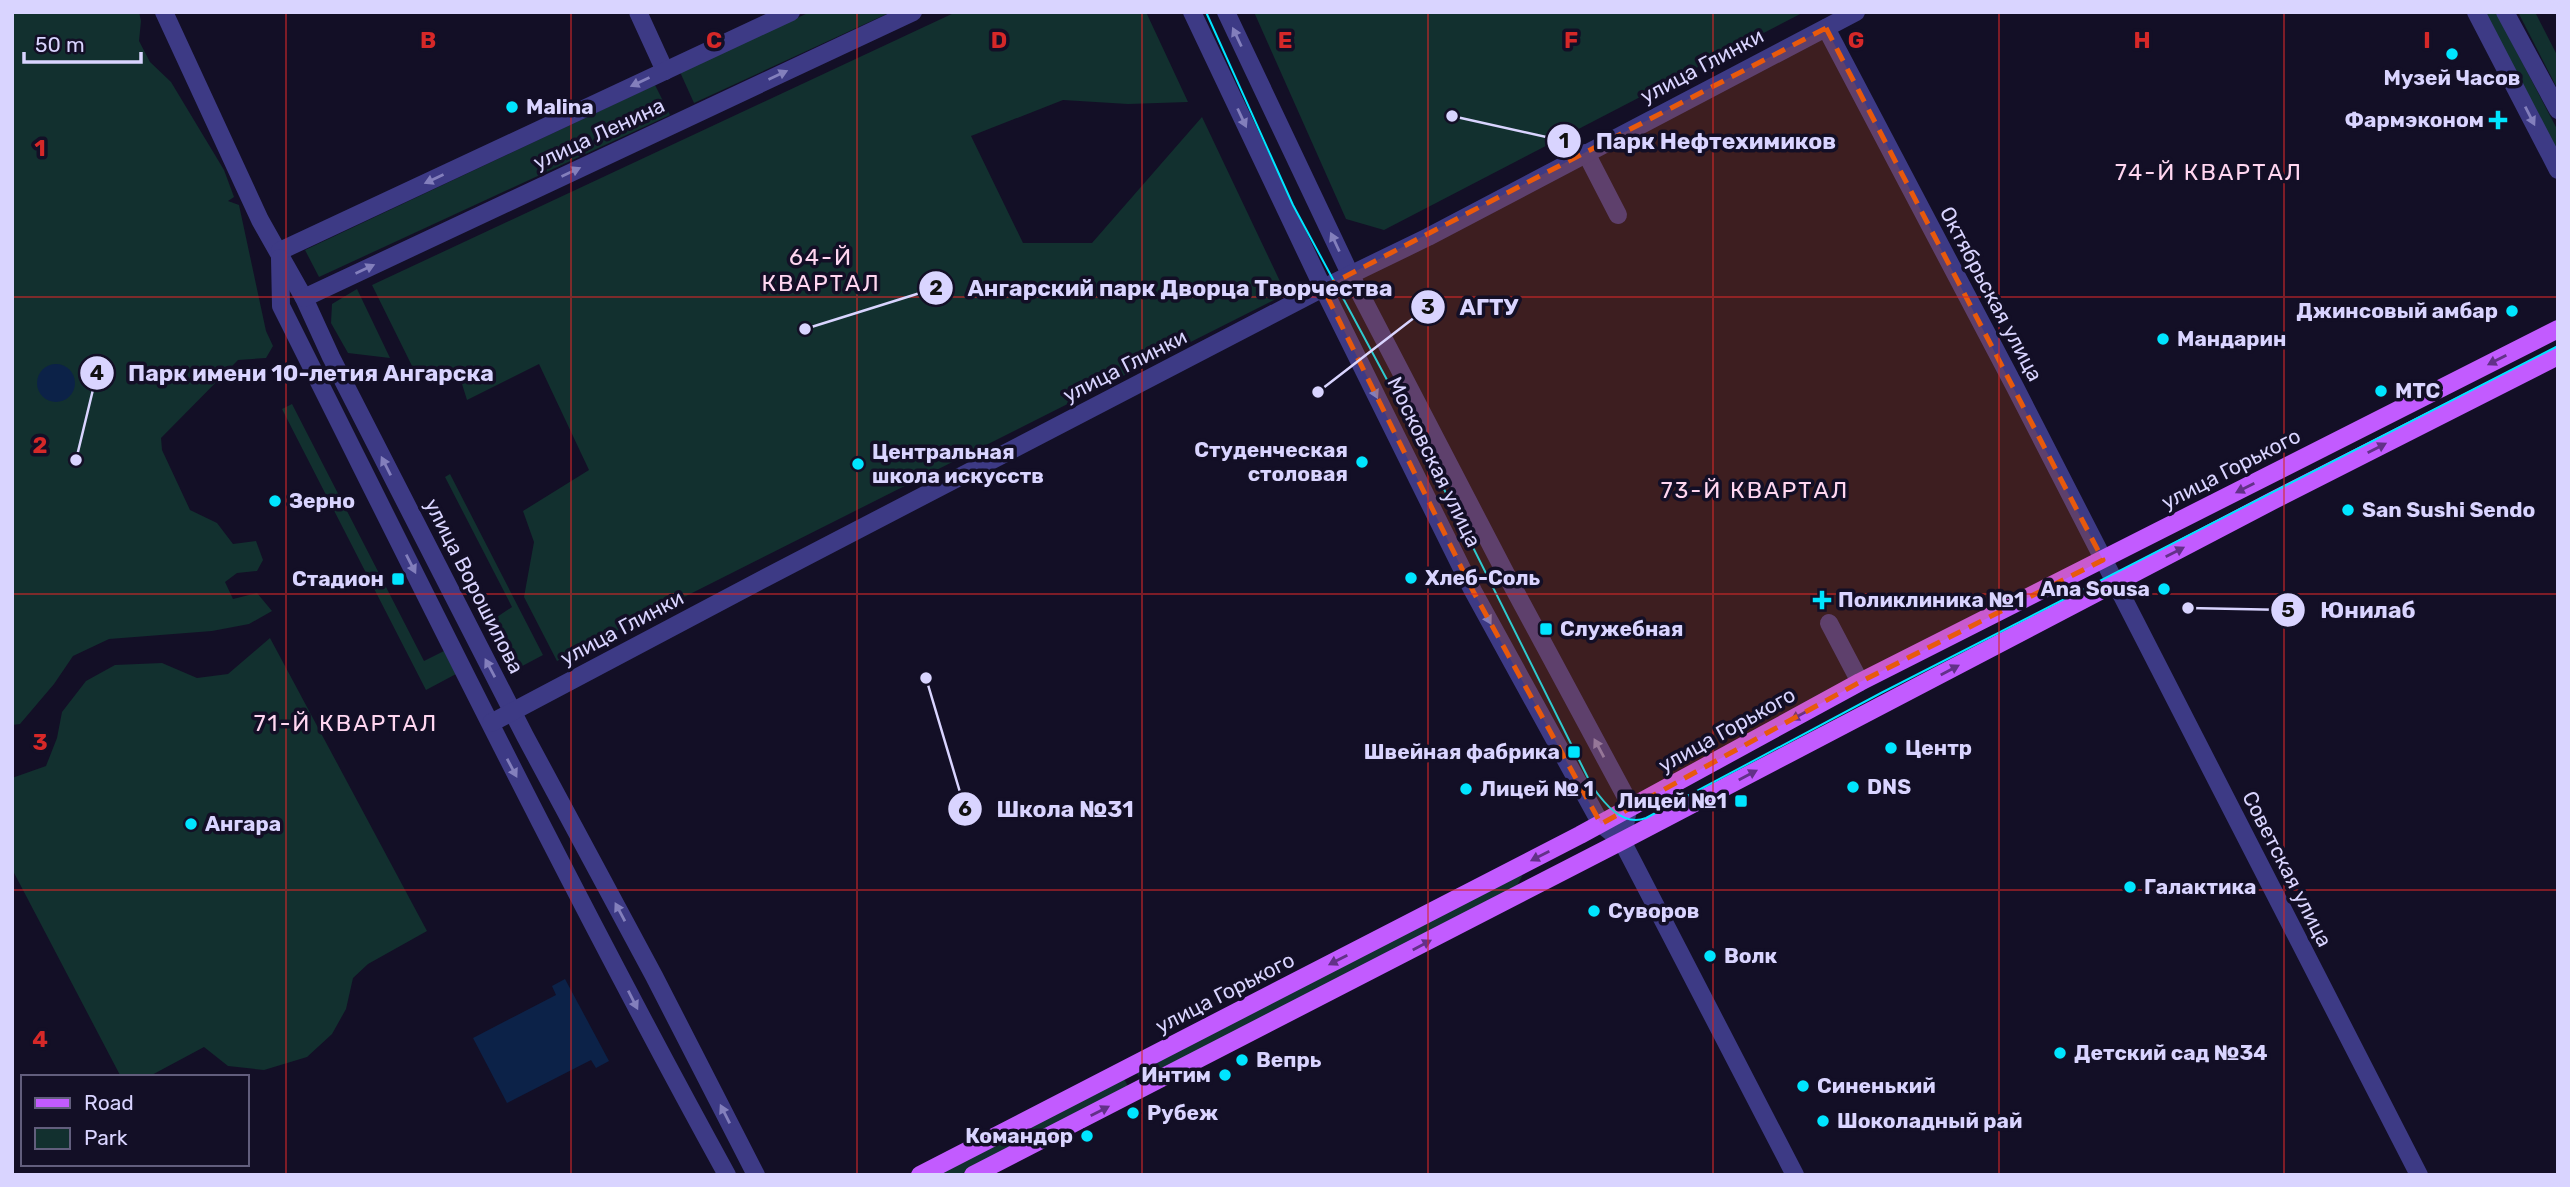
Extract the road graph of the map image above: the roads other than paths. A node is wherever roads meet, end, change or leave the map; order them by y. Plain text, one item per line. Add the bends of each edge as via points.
1 (164, 12) edge
2 (638, 12) edge
3 (791, 12) edge
4 (914, 12) edge
5 (1192, 12) edge
6 (1226, 12) edge
7 (1856, 12) edge
8 (2476, 12) edge
9 (2505, 12) edge
10 (1826, 28) junction
11 (665, 71) junction
12 (2558, 110) edge
13 (1586, 153) junction
14 (2558, 170) edge
15 (1618, 215) dead end
16 (280, 251) junction
17 (1352, 276) junction
18 (1323, 288) junction
19 (304, 298) junction
20 (2558, 329) edge
21 (2558, 356) edge
22 (2103, 560) junction
23 (2115, 583) junction
24 (1829, 623) dead end
25 (1860, 682) junction
26 (513, 711) junction
27 (491, 723) junction
28 (1628, 809) junction
29 (1601, 824) junction
30 (1622, 841) junction
31 (727, 1175) edge
32 (756, 1175) edge
33 (920, 1175) edge
34 (973, 1175) edge
35 (1795, 1175) edge
36 (2419, 1175) edge

1 - 16 street, улица Ворошилова via 260,220
2 - 11 street
3 - 11 street, улица Ленина
19 -> 4 street, улица Ленина
5 -> 18 street, Московская улица
17 -> 6 street, Московская улица
7 - 10 street, улица Глинки
8 -> 14 street
9 - 12 street
10 - 13 street, улица Глинки
10 - 22 street, Октябрьская улица
11 -> 16 street, улица Ленина
13 - 15 street
13 - 17 street, улица Глинки
16 - 19 street, улица Ворошилова
16 -> 27 street via 281,306
17 - 18 street, улица Глинки
28 -> 17 street, Московская улица
18 - 26 street, улица Глинки
18 -> 29 street, Московская улица via 1473,591
26 -> 19 street, улица Ворошилова
20 -> 22 main road, улица Горького
23 -> 21 main road
22 - 23 street, Октябрьская улица
22 - 25 main road, улица Горького
30 -> 23 main road
23 - 36 street, Советская улица
24 - 25 street
25 -> 28 main road, улица Горького
26 - 27 street, улица Глинки
32 -> 26 street, улица Ворошилова
27 -> 31 street
28 - 29 main road, улица Горького
28 - 30 street
29 - 30 street, Московская улица
29 -> 33 main road, улица Горького
34 -> 30 main road
30 - 35 street, Московская улица

